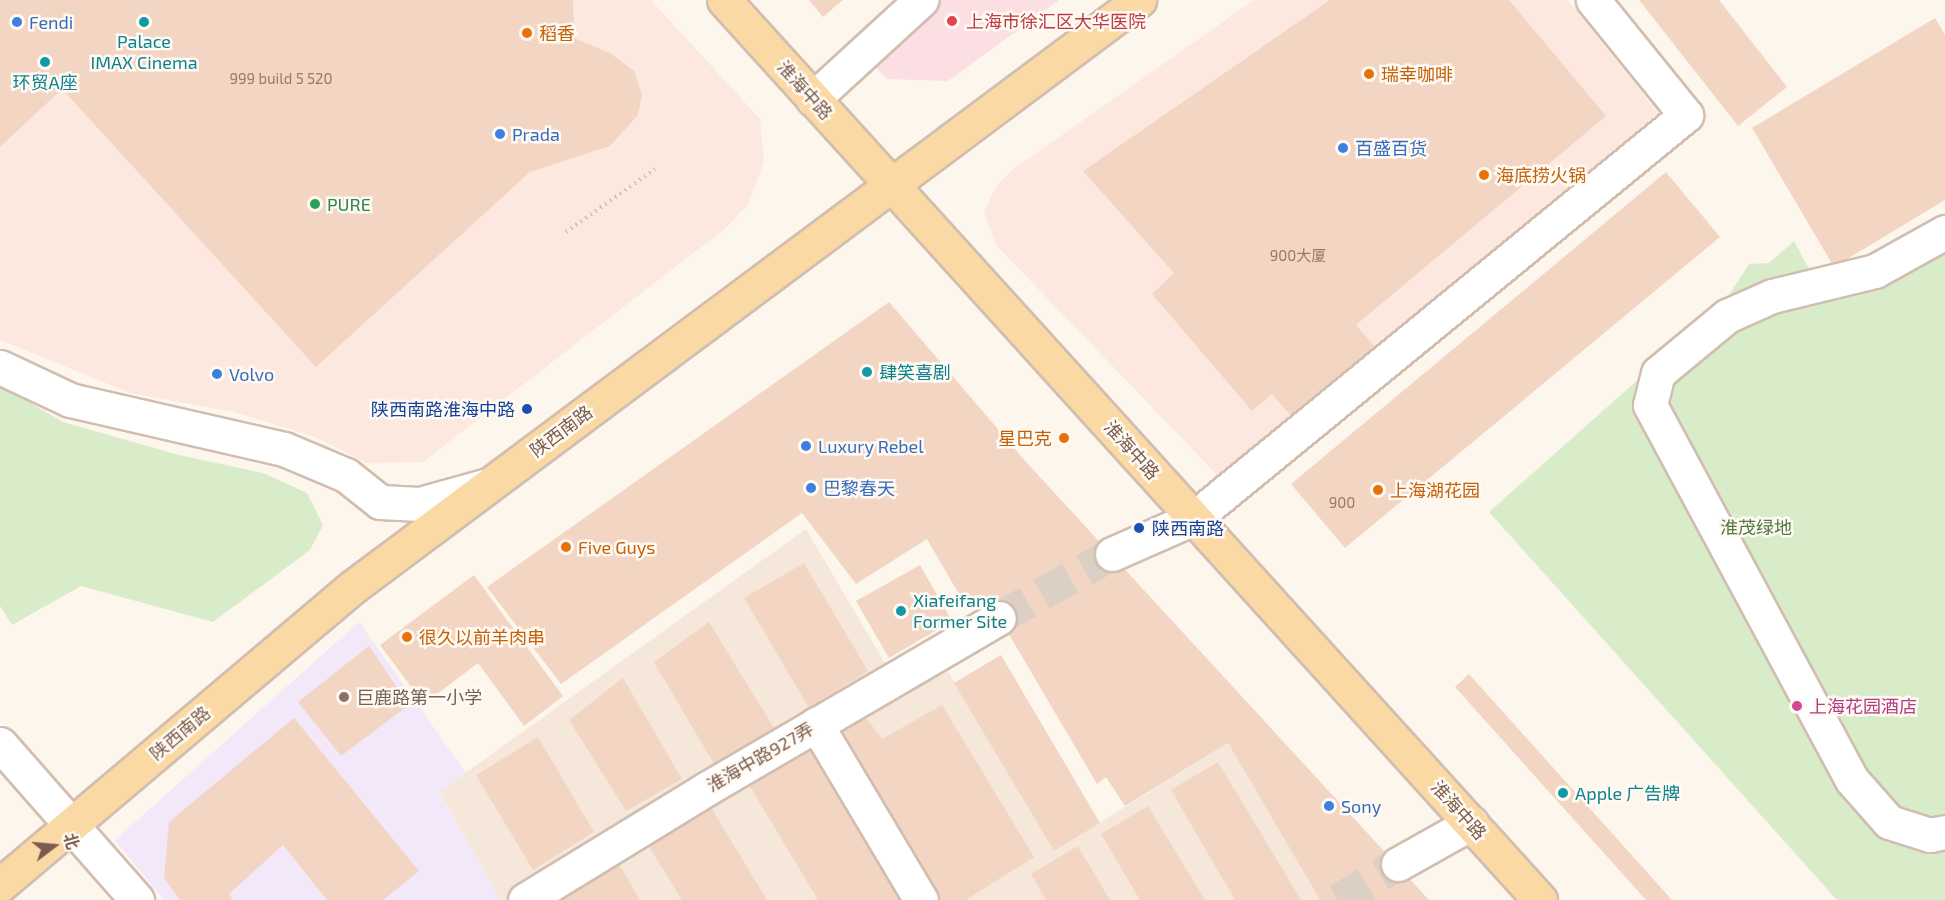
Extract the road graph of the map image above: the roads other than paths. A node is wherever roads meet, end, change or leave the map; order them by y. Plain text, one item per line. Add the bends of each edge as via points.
1 (724, 0) edge
2 (921, 0) edge
3 (1139, 0) edge
4 (1593, 0) edge
5 (813, 99) junction
6 (891, 186) junction
7 (1945, 232) edge
8 (0, 366) edge
9 (490, 485) junction
10 (1194, 518) junction
11 (1112, 554) tunnel mouth
12 (999, 618) tunnel mouth
13 (816, 724) junction
14 (0, 744) edge
15 (72, 823) junction
16 (1471, 823) junction
17 (1945, 832) edge
18 (1398, 864) tunnel mouth
19 (0, 885) edge
20 (136, 900) edge
21 (525, 900) edge
22 (921, 900) edge
23 (1540, 900) edge

1 - 5 main road, 淮海中路
2 - 5 street
3 - 6 main road, 陕西南路
4 - 10 street via 1686,115
5 - 6 main road, 淮海中路
6 - 9 main road, 陕西南路
6 - 10 main road, 淮海中路
7 - 17 street via 1875,271 1772,296 1727,316 1658,373 1650,405 1852,780 1889,822 1930,835
8 - 9 street via 70,400 284,449 346,475 380,502 420,504
9 - 15 main road, 陕西南路 via 354,586
10 - 11 street
10 - 16 main road, 淮海中路
12 - 13 street, 淮海中路927弄
13 - 21 street, 淮海中路927弄
13 - 22 street
14 - 15 street
15 - 19 main road, 陕西南路
15 - 20 street
16 - 18 street
16 - 23 main road, 淮海中路

